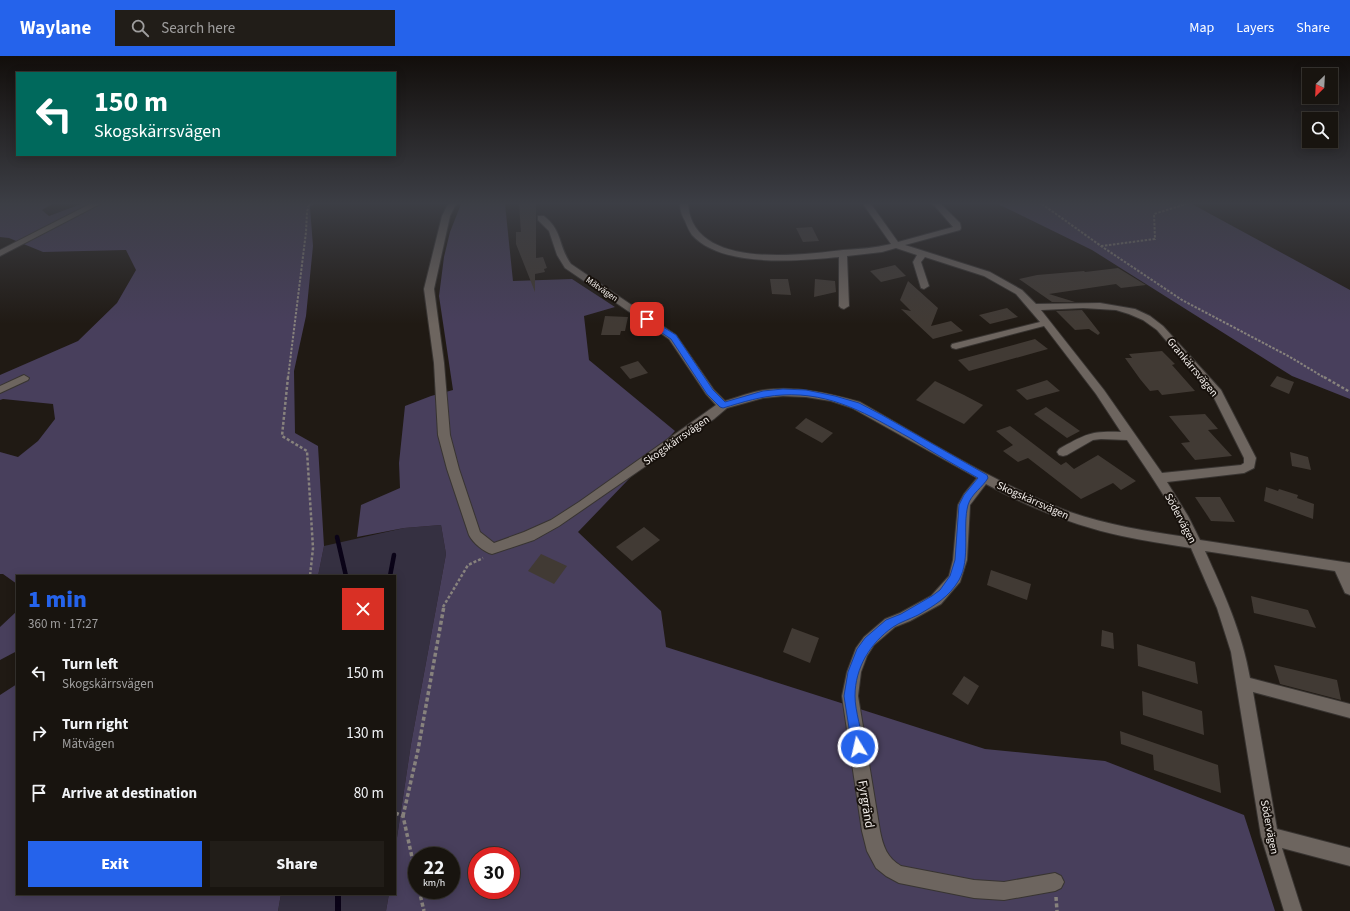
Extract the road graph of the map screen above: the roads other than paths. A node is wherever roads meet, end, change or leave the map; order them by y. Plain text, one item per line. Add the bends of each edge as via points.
1 (18, 244) edge
2 (440, 244) edge
3 (558, 244) edge
4 (712, 244) edge
5 (900, 244) edge
6 (896, 245) junction
7 (0, 253) edge
8 (843, 253) junction
9 (922, 254) junction
10 (924, 286) dead end
11 (844, 306) dead end
12 (1034, 307) junction
13 (1046, 323) junction
14 (956, 346) dead end
15 (24, 378) dead end
16 (0, 390) edge
17 (723, 405) junction
18 (1131, 436) junction
19 (1063, 452) dead end
20 (984, 478) junction
21 (1159, 478) junction
22 (1195, 544) junction
23 (1344, 567) edge
24 (1350, 589) edge
25 (1244, 683) junction
26 (1350, 711) edge
27 (1270, 836) junction
28 (1350, 857) edge
29 (1055, 882) dead end
30 (1293, 911) edge

1 - 7 street
2 - 17 street, Skogskärrsvägen via 429,289 439,363 444,435 475,535 492,549 529,536 555,523
3 - 17 street, Mätvägen via 561,256 568,266 673,337 710,392
4 - 8 street via 735,254 771,258
5 - 6 street
6 - 8 street
6 - 9 street, Södervägen
8 - 11 street
9 - 10 street via 917,262
9 - 12 street, Södervägen via 987,274 1018,292
12 - 13 street, Södervägen
12 - 21 street, Grankärrsvägen via 1100,305 1138,313 1160,328 1217,392 1250,458 1250,465 1244,469
13 - 14 street
13 - 18 street, Södervägen via 1085,371
15 - 16 street
17 - 20 street, Skogskärrsvägen via 763,394 783,392 832,398 856,405 879,417
18 - 19 street via 1090,437
18 - 21 street, Södervägen
20 - 22 street, Skogskärrsvägen via 1036,504 1075,518 1121,531
20 - 29 street, Fyrgränd via 964,505 960,560 955,578 936,600 890,623 869,641 854,672 850,696 871,831 875,853 890,870 899,874 974,889 1004,892
21 - 22 street, Södervägen via 1184,519
22 - 23 street, Skogskärrsvägen
22 - 25 street, Södervägen via 1224,608 1238,652
23 - 24 street
25 - 26 street
25 - 27 street, Södervägen
27 - 28 street
27 - 30 street, Södervägen

